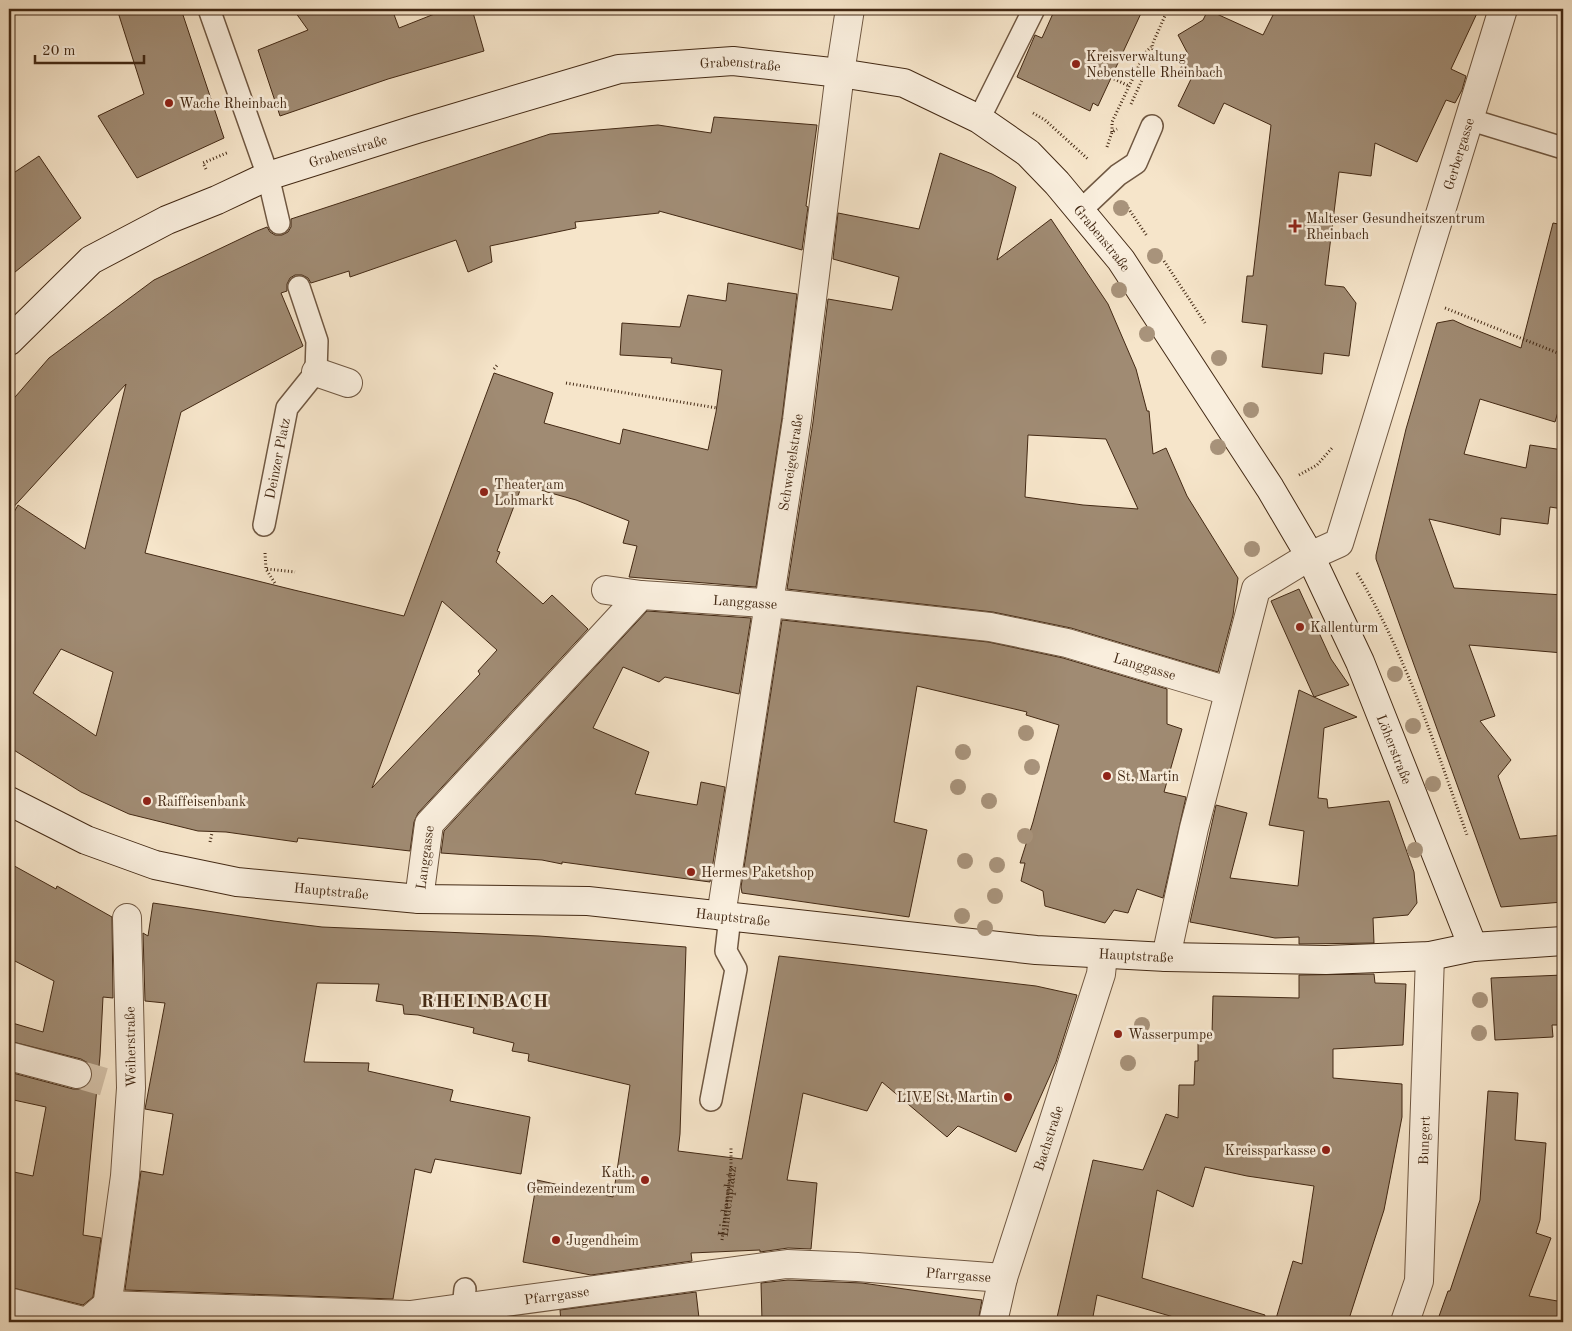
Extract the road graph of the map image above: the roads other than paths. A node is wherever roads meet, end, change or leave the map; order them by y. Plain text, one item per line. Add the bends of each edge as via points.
1 (209, 9) edge
2 (850, 9) edge
3 (1034, 9) edge
4 (1503, 9) edge
5 (840, 73) junction
6 (979, 119) junction
7 (1468, 119) junction
8 (1152, 126) dead end
9 (1563, 148) edge
10 (268, 176) junction
11 (1080, 211) junction
12 (279, 223) dead end
13 (299, 287) dead end
14 (9, 341) edge
15 (316, 372) junction
16 (348, 383) dead end
17 (264, 525) dead end
18 (1310, 556) junction
19 (606, 590) dead end
20 (642, 595) junction
21 (769, 604) junction
22 (1228, 691) junction
23 (9, 801) edge
24 (419, 899) junction
25 (725, 916) junction
26 (126, 918) dead end
27 (1563, 941) edge
28 (1473, 947) junction
29 (1103, 955) junction
30 (1430, 956) junction
31 (1166, 957) junction
32 (9, 1056) edge
33 (76, 1074) tunnel mouth
34 (711, 1100) dead end
35 (1003, 1278) junction
36 (9, 1302) edge
37 (106, 1314) edge
38 (993, 1322) edge
39 (1405, 1322) edge

1 - 10 lane
2 - 5 street, Schweigelstraße
3 - 6 lane
4 - 7 street, Gerbergasse
5 - 6 street, Grabenstraße via 904,84
5 - 10 street, Grabenstraße via 732,61 619,69
5 - 21 street, Schweigelstraße via 797,420
6 - 11 street, Grabenstraße via 1028,153
7 - 9 lane
7 - 18 street, Gerbergasse via 1339,543
8 - 11 lane via 1136,163 1118,175
10 - 12 lane
10 - 14 street, Grabenstraße via 167,220 91,260
11 - 18 street, Grabenstraße via 1121,260 1270,488
13 - 15 lane via 317,342
15 - 16 street
15 - 17 lane, Deinzer Platz via 287,408
18 - 22 street via 1256,588
18 - 28 street, Löherstraße via 1360,662
19 - 20 street
20 - 21 street, Langgasse
20 - 24 street, Langgasse via 429,824
21 - 22 street, Langgasse via 990,627 1067,643
21 - 25 street, Schweigelstraße
22 - 31 street
23 - 24 street, Hauptstraße via 86,840 155,865 237,882
24 - 25 street, Hauptstraße via 588,901
25 - 29 street, Hauptstraße
25 - 34 lane via 726,951 736,969
26 - 37 street, Weiherstraße via 121,1176
27 - 28 street, Hauptstraße
28 - 30 street, Hauptstraße
29 - 31 street, Hauptstraße
29 - 35 street, Bachstraße via 1101,974
30 - 31 street, Hauptstraße via 1326,960
30 - 39 street, Bungert via 1419,1282
32 - 33 street
35 - 37 street, Pfarrgasse via 788,1264 464,1298 410,1315
35 - 38 street, Bachstraße
36 - 37 street via 86,1322

